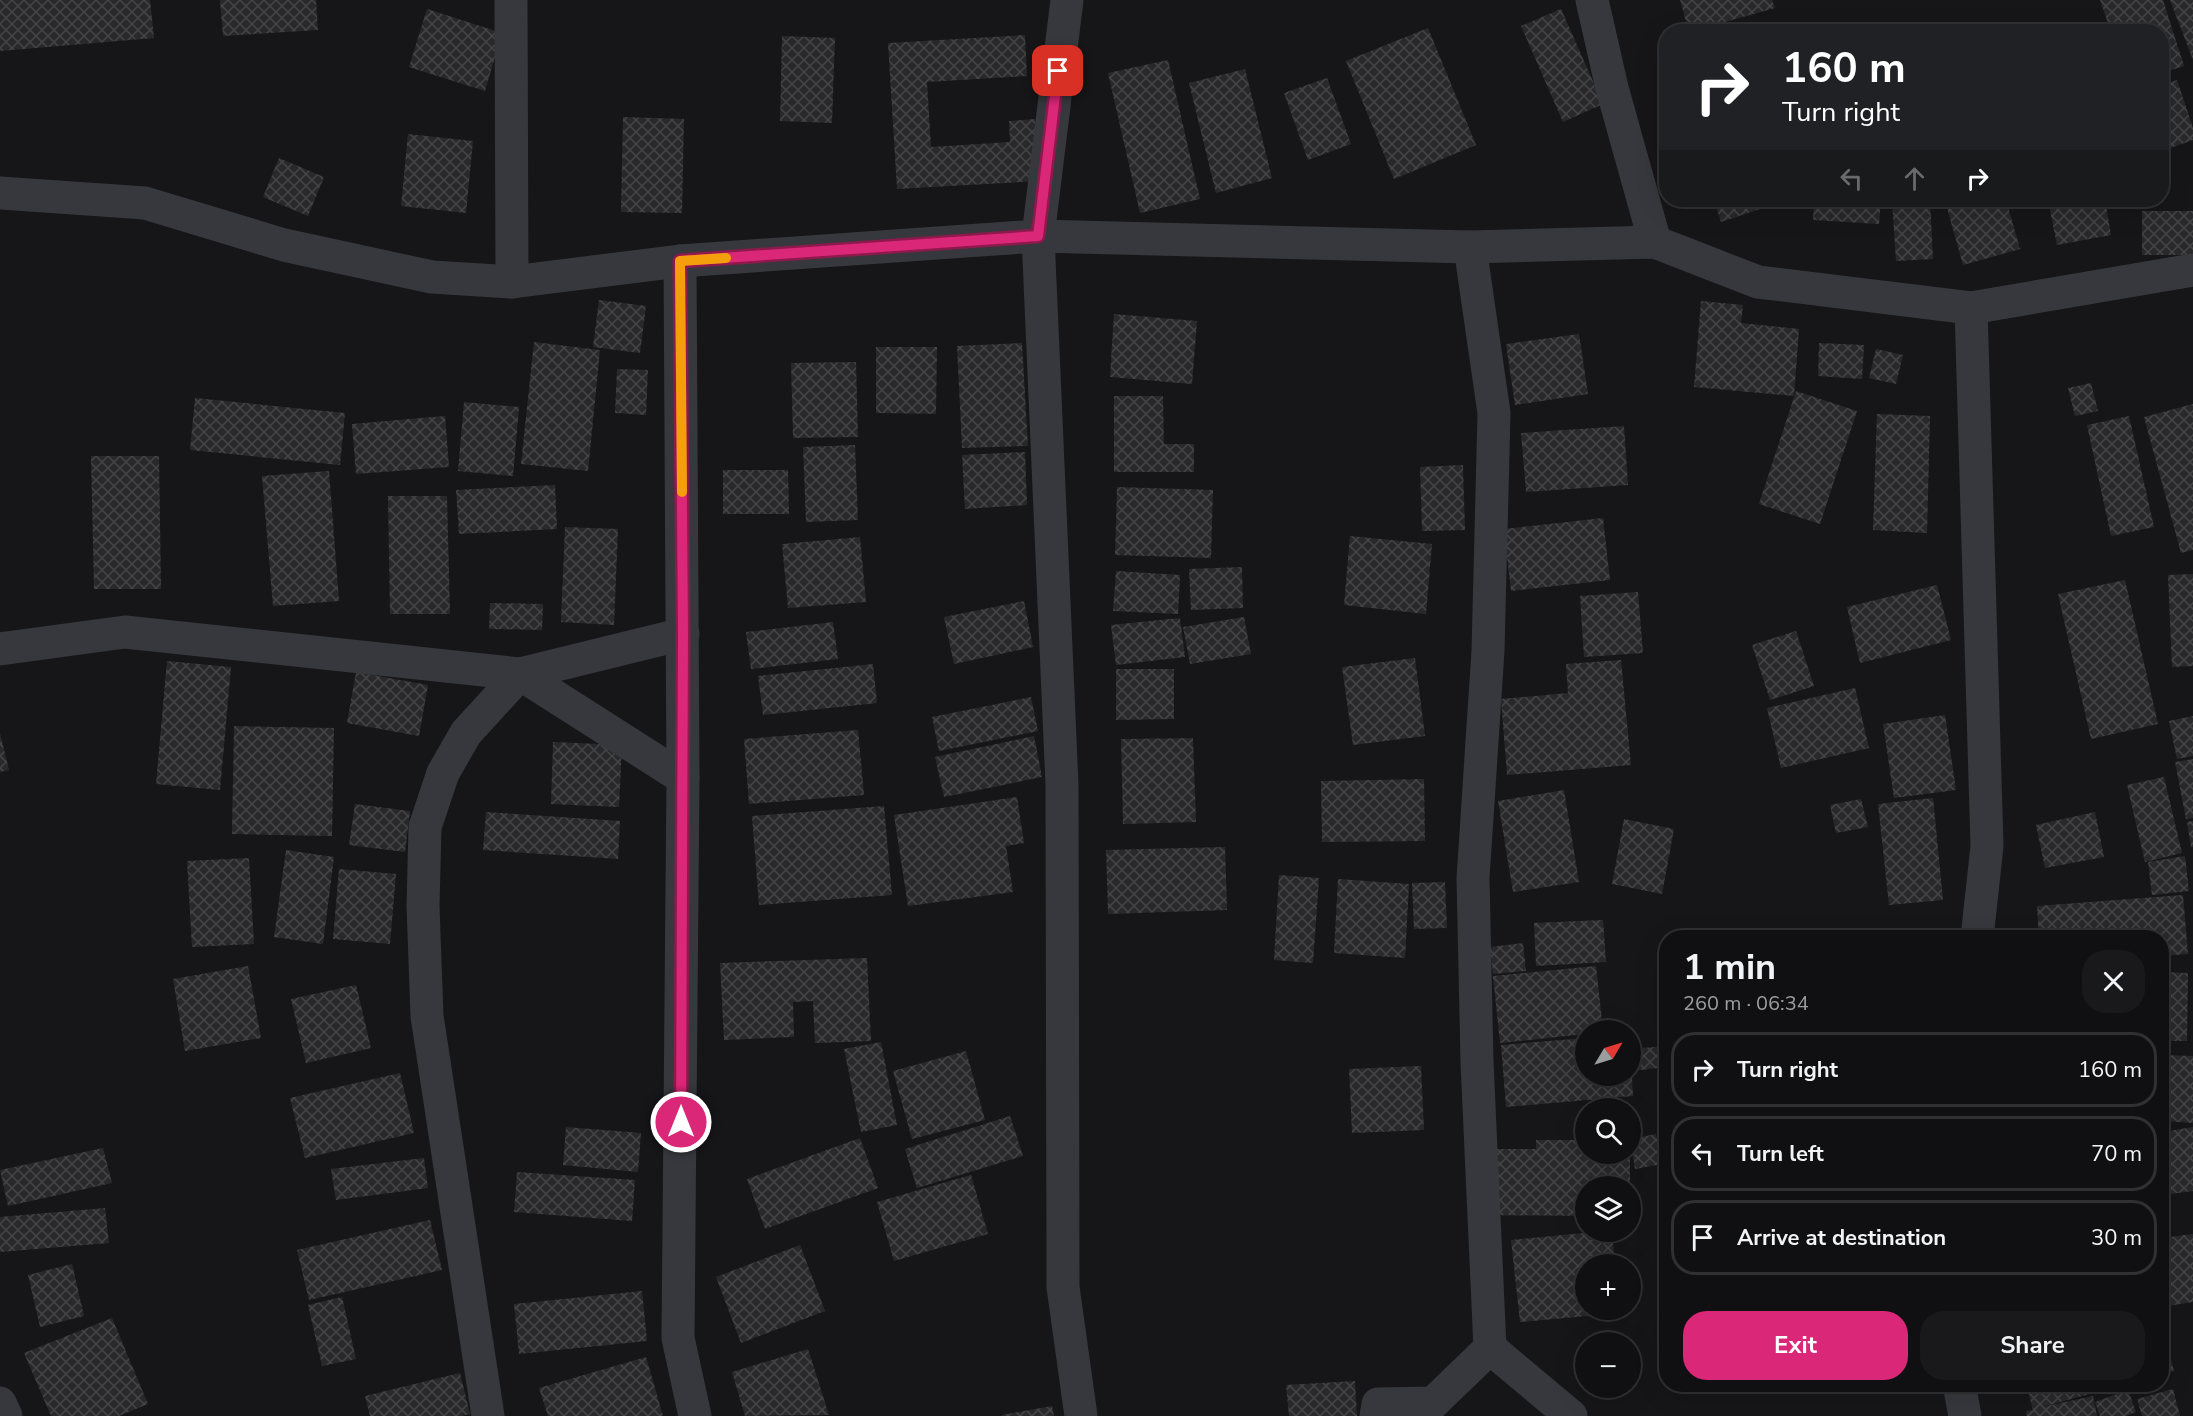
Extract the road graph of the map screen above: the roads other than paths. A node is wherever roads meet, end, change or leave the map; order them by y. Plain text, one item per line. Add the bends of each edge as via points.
1 (511, 0) edge
2 (1067, 0) edge
3 (1592, 0) edge
4 (0, 193) edge
5 (1038, 236) junction
6 (1655, 242) junction
7 (1470, 248) junction
8 (680, 261) junction
9 (2193, 270) edge
10 (513, 282) junction
11 (1971, 308) junction
12 (683, 634) junction
13 (0, 649) edge
14 (520, 674) junction
15 (683, 778) junction
16 (1978, 930) edge
17 (1490, 1348) junction
18 (1960, 1392) edge
19 (0, 1403) edge
20 (6, 1416) edge
21 (488, 1416) edge
22 (695, 1416) edge
23 (1081, 1416) edge
24 (1376, 1416) edge
25 (1571, 1416) edge
26 (1965, 1416) edge

1 - 10 street
2 - 5 street
3 - 6 street
4 - 10 street via 145,202 284,245 432,277
5 - 7 street
5 - 8 street
5 - 23 street via 1062,786 1063,1287
6 - 7 street
6 - 11 street via 1758,282
7 - 17 street via 1494,413 1488,651 1473,878
8 - 10 street
8 - 12 street
9 - 11 street
11 - 16 street via 1987,846
12 - 14 street
12 - 15 street
13 - 14 street via 125,632
14 - 15 street
14 - 21 street via 465,733 443,773 425,827 427,1016
15 - 22 street via 678,1338
17 - 24 street via 1433,1404 1378,1404
17 - 25 street
18 - 26 street
19 - 20 street

